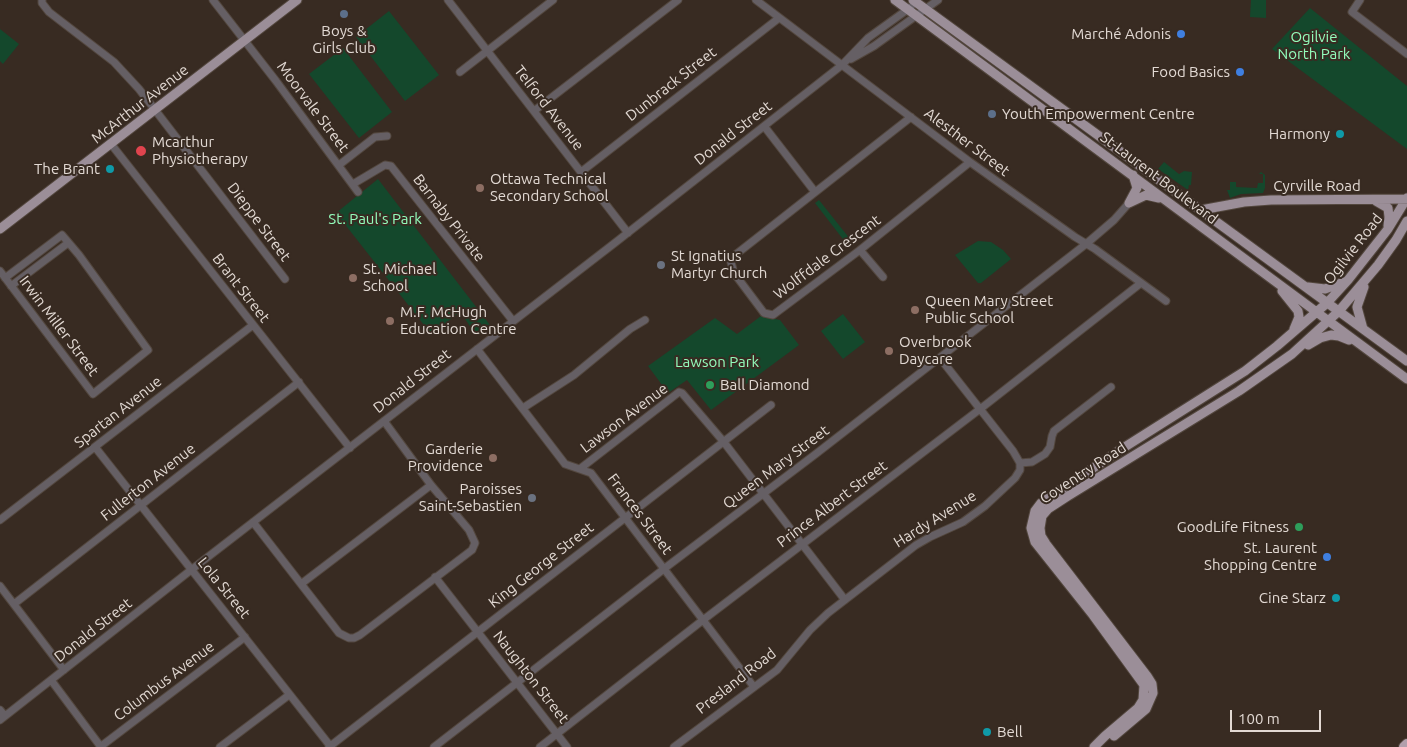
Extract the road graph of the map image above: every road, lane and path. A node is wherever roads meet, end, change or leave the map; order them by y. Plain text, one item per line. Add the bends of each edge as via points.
1 (42, 0) edge
2 (213, 0) edge
3 (298, 0) edge
4 (448, 0) edge
5 (553, 0) edge
6 (678, 0) edge
7 (756, 0) edge
8 (895, 0) edge
9 (938, 0) edge
10 (1360, 0) edge
11 (916, 1) edge
12 (908, 9) junction
13 (925, 9) junction
14 (916, 16) junction
15 (779, 18) junction
16 (245, 41) junction
17 (487, 50) junction
18 (1407, 54) edge
19 (842, 65) junction
20 (460, 72) dead end
21 (156, 110) junction
22 (534, 111) junction
23 (911, 117) junction
24 (764, 126) junction
25 (387, 136) dead end
26 (111, 144) junction
27 (970, 162) junction
28 (339, 165) junction
29 (581, 172) junction
30 (1132, 174) junction
31 (353, 184) junction
32 (358, 192) dead end
33 (815, 192) junction
34 (1162, 199) junction
35 (1407, 199) edge
36 (1373, 200) junction
37 (1130, 203) junction
38 (1228, 205) junction
39 (1201, 210) junction
40 (1212, 219) junction
41 (1407, 221) edge
42 (1202, 228) junction
43 (1388, 229) junction
44 (0, 230) edge
45 (628, 233) junction
46 (68, 243) junction
47 (1086, 244) junction
48 (860, 250) junction
49 (0, 272) edge
50 (1371, 274) junction
51 (883, 277) dead end
52 (5, 278) junction
53 (1271, 278) junction
54 (285, 279) dead end
55 (1348, 280) junction
56 (1141, 283) junction
57 (11, 286) junction
58 (1305, 286) junction
59 (1166, 301) dead end
60 (1327, 303) junction
61 (1339, 311) junction
62 (1317, 312) junction
63 (645, 320) dead end
64 (513, 321) junction
65 (1329, 321) junction
66 (253, 325) junction
67 (1363, 329) junction
68 (1358, 343) junction
69 (1277, 346) junction
70 (476, 349) junction
71 (1292, 354) junction
72 (940, 358) junction
73 (1407, 361) edge
74 (1407, 379) edge
75 (299, 382) junction
76 (1111, 387) dead end
77 (771, 405) dead end
78 (522, 408) junction
79 (979, 409) junction
80 (384, 421) junction
81 (723, 441) junction
82 (95, 447) junction
83 (350, 448) junction
84 (1020, 463) junction
85 (581, 468) junction
86 (431, 485) junction
87 (762, 494) junction
88 (140, 506) junction
89 (625, 518) junction
90 (0, 520) edge
91 (253, 522) junction
92 (802, 545) junction
93 (664, 569) junction
94 (191, 570) junction
95 (435, 577) junction
96 (302, 584) junction
97 (0, 586) edge
98 (845, 600) junction
99 (14, 604) junction
100 (703, 620) junction
101 (810, 630) joint
102 (478, 631) junction
103 (245, 637) junction
104 (64, 670) junction
105 (51, 680) junction
106 (517, 682) junction
107 (754, 687) junction
108 (289, 694) junction
109 (2, 716) edge
110 (557, 734) junction
111 (1407, 744) edge
112 (1096, 745) edge
113 (101, 747) edge
114 (220, 747) edge
115 (330, 747) edge
116 (434, 747) edge
117 (540, 747) edge
118 (568, 747) edge
119 (674, 747) edge
120 (1404, 747) edge

1 - 21 street, Dieppe Street via 49,12 119,66
2 - 16 street, Moorvale Street
3 - 16 main road, McArthur Avenue
4 - 17 street, Telford Avenue
5 - 17 street
6 - 22 street
7 - 15 street, Alesther Street
8 - 12 main road, St-Laurent Boulevard
9 - 13 street, Donald Street
10 - 18 street via 1352,12
11 - 12 street, Donald Street
11 - 13 main road, St-Laurent Boulevard
12 - 14 main road, St-Laurent Boulevard
12 - 19 street, Donald Street via 868,38
13 - 14 street, Donald Street
13 - 39 main road, St-Laurent Boulevard
14 - 19 street, Donald Street
14 - 30 main road, St-Laurent Boulevard
15 - 19 street, Alesther Street
15 - 29 street, Dunbrack Street
16 - 21 main road, McArthur Avenue
16 - 28 street, Moorvale Street
17 - 20 street
17 - 22 street, Telford Avenue
19 - 23 street, Alesther Street
19 - 24 street, Donald Street
21 - 26 main road, McArthur Avenue
21 - 54 street, Dieppe Street
22 - 29 street, Telford Avenue
23 - 27 street, Alesther Street
23 - 33 street, Wolffdale Crescent
24 - 33 street
24 - 45 street, Donald Street
25 - 28 street via 376,137
26 - 44 main road, McArthur Avenue
26 - 66 street, Brant Street
27 - 47 street, Alesther Street
27 - 48 street, Wolffdale Crescent
28 - 31 street, Moorvale Street
29 - 45 street, Telford Avenue
30 - 34 main road, St-Laurent Boulevard
30 - 37 main road via 1137,188
31 - 32 street, Moorvale Street
31 - 64 street, Barnaby Private via 385,165 391,166
33 - 48 street, Wolffdale Crescent via 730,259 734,273 764,313 773,315
34 - 37 main road via 1149,195
34 - 42 main road, St-Laurent Boulevard
35 - 36 main road, Cyrville Road
35 - 43 main road, Ogilvie Road
36 - 38 main road, Cyrville Road via 1271,200
36 - 43 main road via 1388,208
37 - 47 street, Queen Mary Street
38 - 39 main road, Cyrville Road
38 - 40 main road
39 - 40 main road, St-Laurent Boulevard
40 - 42 main road
40 - 58 main road, St-Laurent Boulevard
41 - 50 main road, Ogilvie Road
42 - 53 main road, St-Laurent Boulevard
43 - 55 main road, Ogilvie Road
45 - 64 street, Donald Street
46 - 52 street via 62,235
46 - 57 street
46 - 57 street, Irwin Miller Street via 148,350 93,394
47 - 56 street, Alesther Street
47 - 72 street, Queen Mary Street
48 - 51 street
49 - 52 street, Irwin Miller Street
50 - 61 main road, Ogilvie Road
50 - 67 main road via 1358,302
52 - 57 street, Irwin Miller Street
53 - 62 main road, St-Laurent Boulevard
53 - 69 main road via 1299,314 1296,328
55 - 58 main road via 1325,290
55 - 60 main road, Ogilvie Road
56 - 59 street, Alesther Street
56 - 79 street, Prince Albert Street
58 - 60 main road, St-Laurent Boulevard
60 - 61 main road, St-Laurent Boulevard
60 - 62 main road, Ogilvie Road
61 - 65 main road, Ogilvie Road
61 - 67 main road, St-Laurent Boulevard
62 - 65 main road, St-Laurent Boulevard
62 - 69 main road, Coventry Road
63 - 78 street via 574,375
64 - 70 street, Donald Street
65 - 68 main road, St-Laurent Boulevard
65 - 71 main road, Coventry Road
66 - 75 street, Brant Street
66 - 82 street, Spartan Avenue
67 - 73 main road, St-Laurent Boulevard
68 - 71 main road via 1331,335
68 - 74 main road, St-Laurent Boulevard
69 - 112 main road, Coventry Road via 1245,371 1049,498 1035,511 1031,528 1035,542 1144,685 1143,700 1138,708
70 - 78 street, Frances Street
70 - 80 street, Donald Street
71 - 112 main road, Coventry Road via 1239,391 1060,501 1042,516 1040,528 1046,544 1152,684 1153,693 1146,709 1108,740
72 - 79 street
72 - 87 street, Queen Mary Street
75 - 83 street, Brant Street
75 - 88 street, Fullerton Avenue
76 - 84 street via 1054,431 1045,454 1032,462
77 - 81 street, King George Street
78 - 85 street, Frances Street via 565,464
79 - 84 street
79 - 92 street, Prince Albert Street
80 - 83 street, Donald Street
80 - 86 street
81 - 85 street, Lawson Avenue via 679,392
81 - 87 street
81 - 89 street, King George Street
82 - 88 street, Lola Street
82 - 90 street, Spartan Avenue
83 - 91 street, Donald Street
84 - 98 street, Hardy Avenue via 1015,478 971,517 916,545
85 - 89 street, Frances Street via 591,473
86 - 95 street via 469,530 475,543 472,550
86 - 96 street
87 - 92 street
87 - 93 street, Queen Mary Street
88 - 94 street, Lola Street
88 - 99 street, Fullerton Avenue
89 - 93 street, Frances Street
89 - 102 street, King George Street
91 - 94 street, Donald Street
91 - 96 street
92 - 98 street
92 - 100 street, Prince Albert Street
93 - 100 street, Frances Street
93 - 106 street, Queen Mary Street
94 - 103 street, Lola Street
94 - 104 street, Donald Street
95 - 96 street via 354,638 339,634
95 - 102 street, Naughton Street
97 - 99 street
98 - 101 street, Hardy Avenue
99 - 104 street
100 - 107 street, Frances Street
100 - 110 street, Prince Albert Street
101 - 107 street, Presland Road via 783,665
102 - 106 street, Naughton Street
102 - 115 street, King George Street
103 - 108 street, Lola Street
103 - 113 street, Columbus Avenue
104 - 105 street, Donald Street
105 - 109 street, Donald Street
105 - 113 street
106 - 110 street, Naughton Street
106 - 116 street, Queen Mary Street
107 - 119 street, Presland Road
108 - 114 street
108 - 115 street, Lola Street
110 - 117 street, Prince Albert Street
110 - 118 street, Naughton Street
111 - 120 highway

